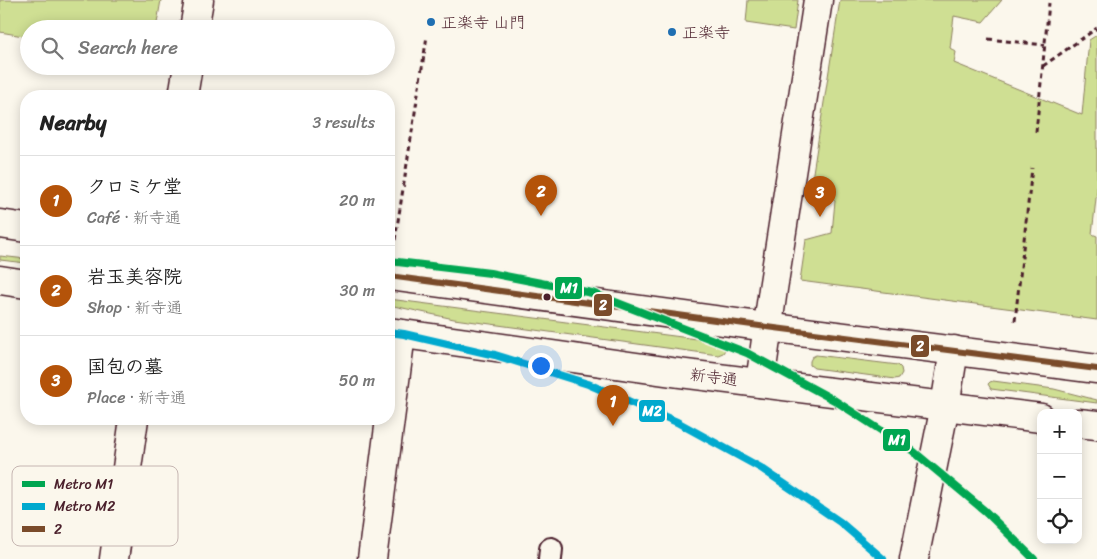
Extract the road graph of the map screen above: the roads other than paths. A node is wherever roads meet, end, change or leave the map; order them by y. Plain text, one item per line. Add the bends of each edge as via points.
1 (199, 0) edge
2 (818, 0) edge
3 (196, 20) edge
4 (186, 75) edge
5 (184, 90) edge
6 (0, 224) edge
7 (20, 227) edge
8 (395, 277) edge
9 (0, 280) edge
10 (20, 283) edge
11 (767, 327) junction
12 (395, 333) edge
13 (954, 350) junction
14 (1097, 369) edge
15 (395, 381) edge
16 (760, 383) junction
17 (945, 406) junction
18 (1037, 418) edge
19 (1082, 423) edge
20 (133, 425) edge
21 (389, 425) edge
22 (1097, 425) edge
23 (127, 466) edge
24 (116, 546) edge
25 (114, 559) edge
26 (372, 559) edge
27 (914, 559) edge

1 - 3 street
2 - 11 street
4 - 5 street
6 - 7 street
8 - 11 street
9 - 10 street
11 - 13 street
11 - 16 street
12 - 15 street
12 - 16 street, 新寺通
13 - 14 street
13 - 17 street
16 - 17 street, 新寺通
17 - 18 street, 新寺通
17 - 27 street
19 - 22 street
20 - 23 street
21 - 26 street
24 - 25 street

